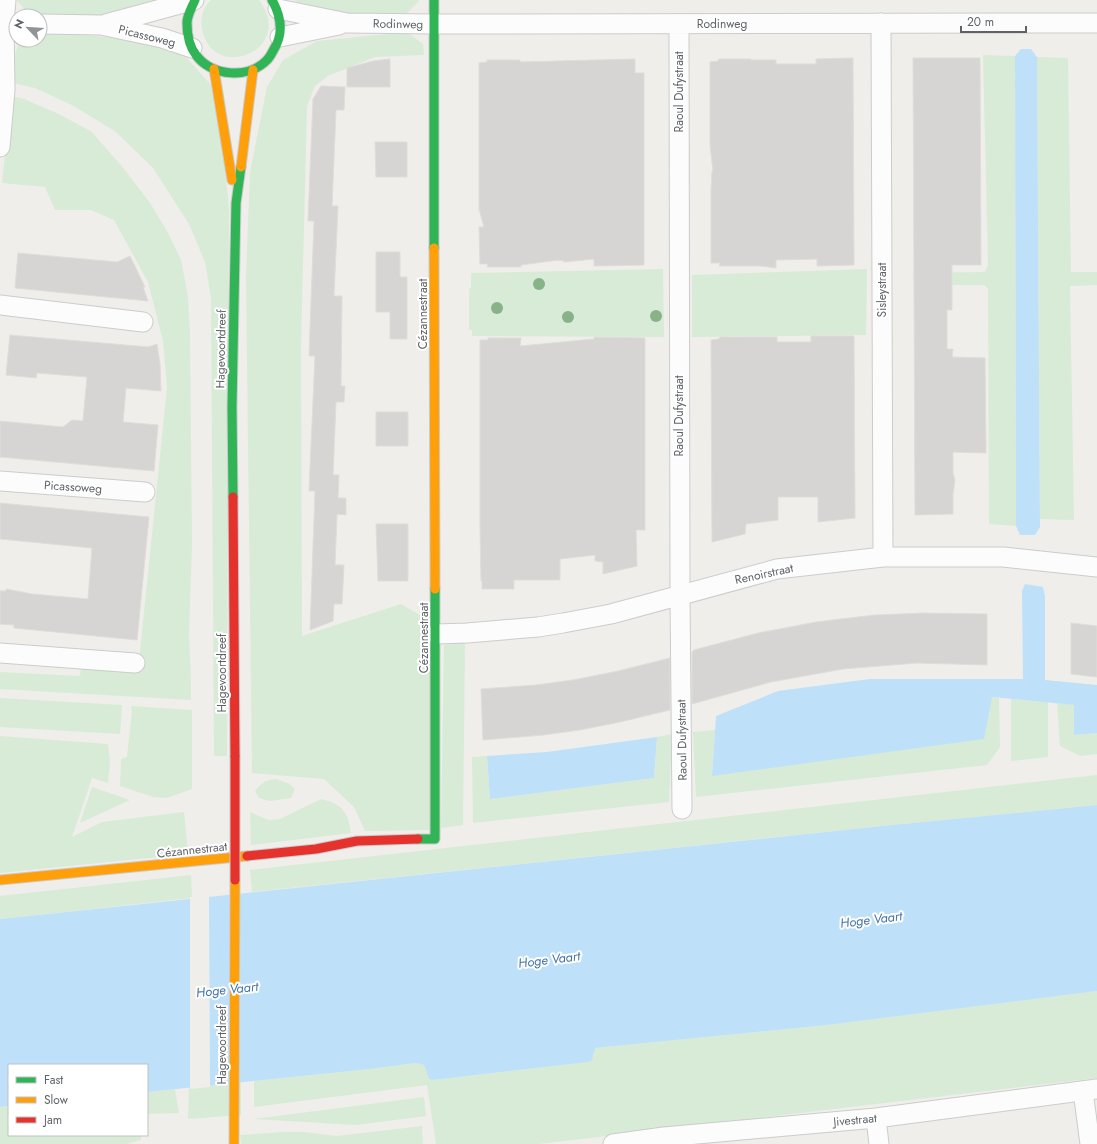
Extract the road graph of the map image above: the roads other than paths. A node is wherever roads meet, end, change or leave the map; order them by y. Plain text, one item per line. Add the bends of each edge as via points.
1 (6, 0) edge
2 (195, 0) edge
3 (434, 0) edge
4 (275, 4) edge
5 (8, 12) edge
6 (347, 23) junction
7 (881, 23) junction
8 (1097, 23) edge
9 (48, 24) edge
10 (434, 24) junction
11 (679, 24) junction
12 (101, 25) junction
13 (280, 37) junction
14 (8, 48) edge
15 (192, 48) junction
16 (214, 69) junction
17 (253, 70) junction
18 (0, 148) edge
19 (236, 203) junction
20 (0, 304) edge
21 (143, 322) dead end
22 (0, 481) edge
23 (145, 492) dead end
24 (883, 557) junction
25 (1097, 567) edge
26 (680, 595) junction
27 (436, 634) junction
28 (0, 653) edge
29 (135, 663) dead end
30 (682, 809) dead end
31 (0, 880) edge
32 (1090, 1090) edge
33 (876, 1118) junction
34 (664, 1141) edge
35 (234, 1144) edge
36 (613, 1144) edge
37 (879, 1144) edge
38 (1090, 1144) edge

1 - 5 street
2 - 12 street, Picassoweg
2 - 15 main road via 187,23
3 - 10 main road, Cézannestraat
4 - 6 street, Rodinweg
4 - 13 main road via 281,22
6 - 10 street, Rodinweg
6 - 13 street, Rodinweg
7 - 8 street, Rodinweg
7 - 11 street, Rodinweg
7 - 24 street, Sisleystraat
9 - 12 street, Picassoweg
10 - 11 street, Rodinweg
10 - 27 main road, Cézannestraat
11 - 26 street, Raoul Dufystraat
12 - 15 street, Picassoweg via 162,38
13 - 17 main road via 275,51
14 - 18 street
15 - 16 main road via 200,60
16 - 17 main road via 238,74
16 - 19 main road, Hagevoortdreef
17 - 19 main road, Hagevoortdreef
19 - 35 main road, Hagevoortdreef, bridge via 232,407 235,757
20 - 21 street
22 - 23 street, Picassoweg
24 - 25 street, Renoirstraat via 1003,557
24 - 26 street, Renoirstraat via 777,569
26 - 27 street, Renoirstraat via 611,614 538,627
26 - 30 street, Raoul Dufystraat
27 - 31 main road, Cézannestraat via 435,839 357,841 316,849
28 - 29 street
32 - 33 street, Jivestraat
32 - 38 street
33 - 34 street, Jivestraat
33 - 37 street
34 - 36 street, Jivestraat

